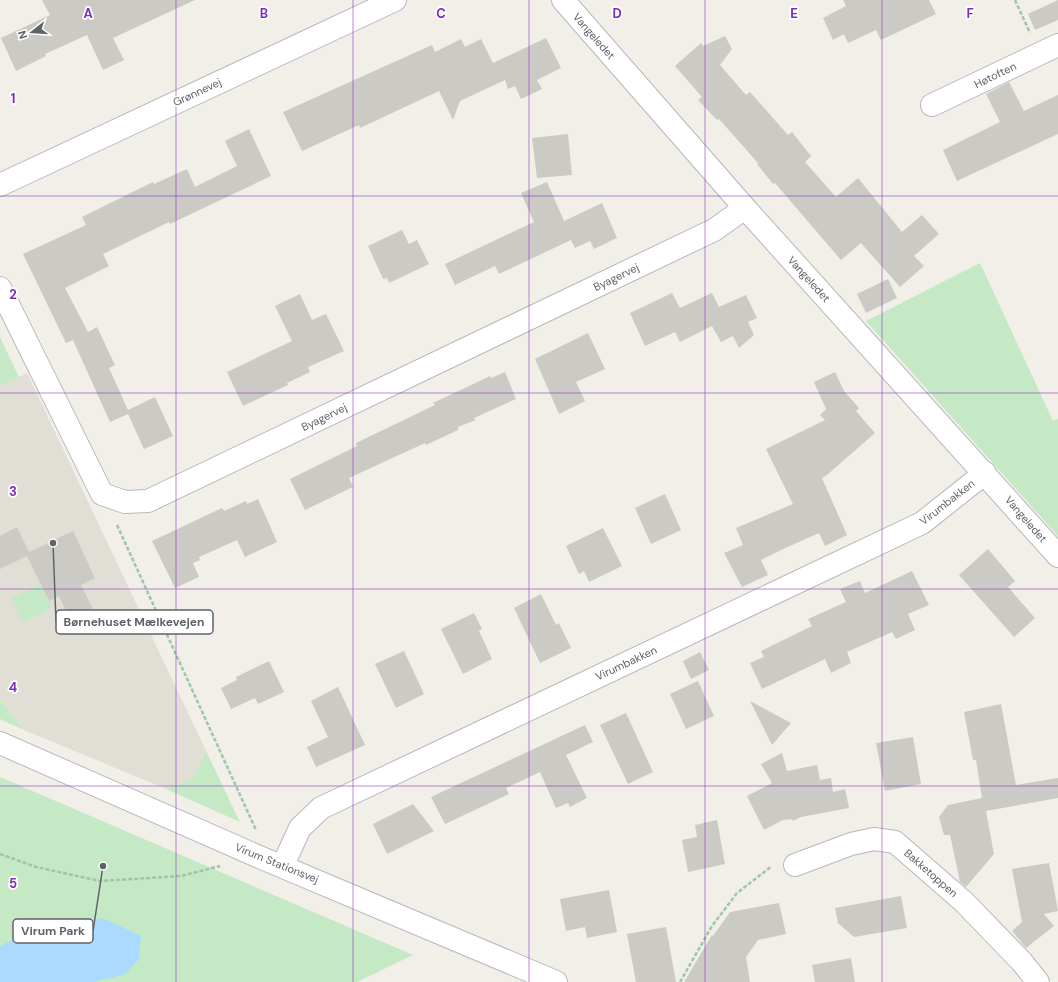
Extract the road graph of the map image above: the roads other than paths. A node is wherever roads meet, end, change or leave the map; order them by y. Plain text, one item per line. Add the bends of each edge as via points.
1 (394, 0) edge
2 (562, 0) edge
3 (1049, 49) edge
4 (932, 105) dead end
5 (0, 185) edge
6 (745, 208) junction
7 (0, 288) edge
8 (985, 472) junction
9 (1058, 556) edge
10 (0, 743) edge
11 (795, 864) road end
12 (283, 865) junction
13 (556, 982) edge
14 (1038, 982) edge

1 - 5 street, Grønnevej
2 - 6 street, Vangeledet
3 - 4 street, Høtoften
6 - 7 street, Byagervej via 714,230 148,501 125,502 102,494
6 - 8 street, Vangeledet
8 - 9 street, Vangeledet
8 - 12 street, Virumbakken via 922,523 321,808 300,828
10 - 12 street, Virum Stationsvej
11 - 14 street, Bakketoppen via 851,844 874,839 895,842 964,902
12 - 13 street, Virum Stationsvej

